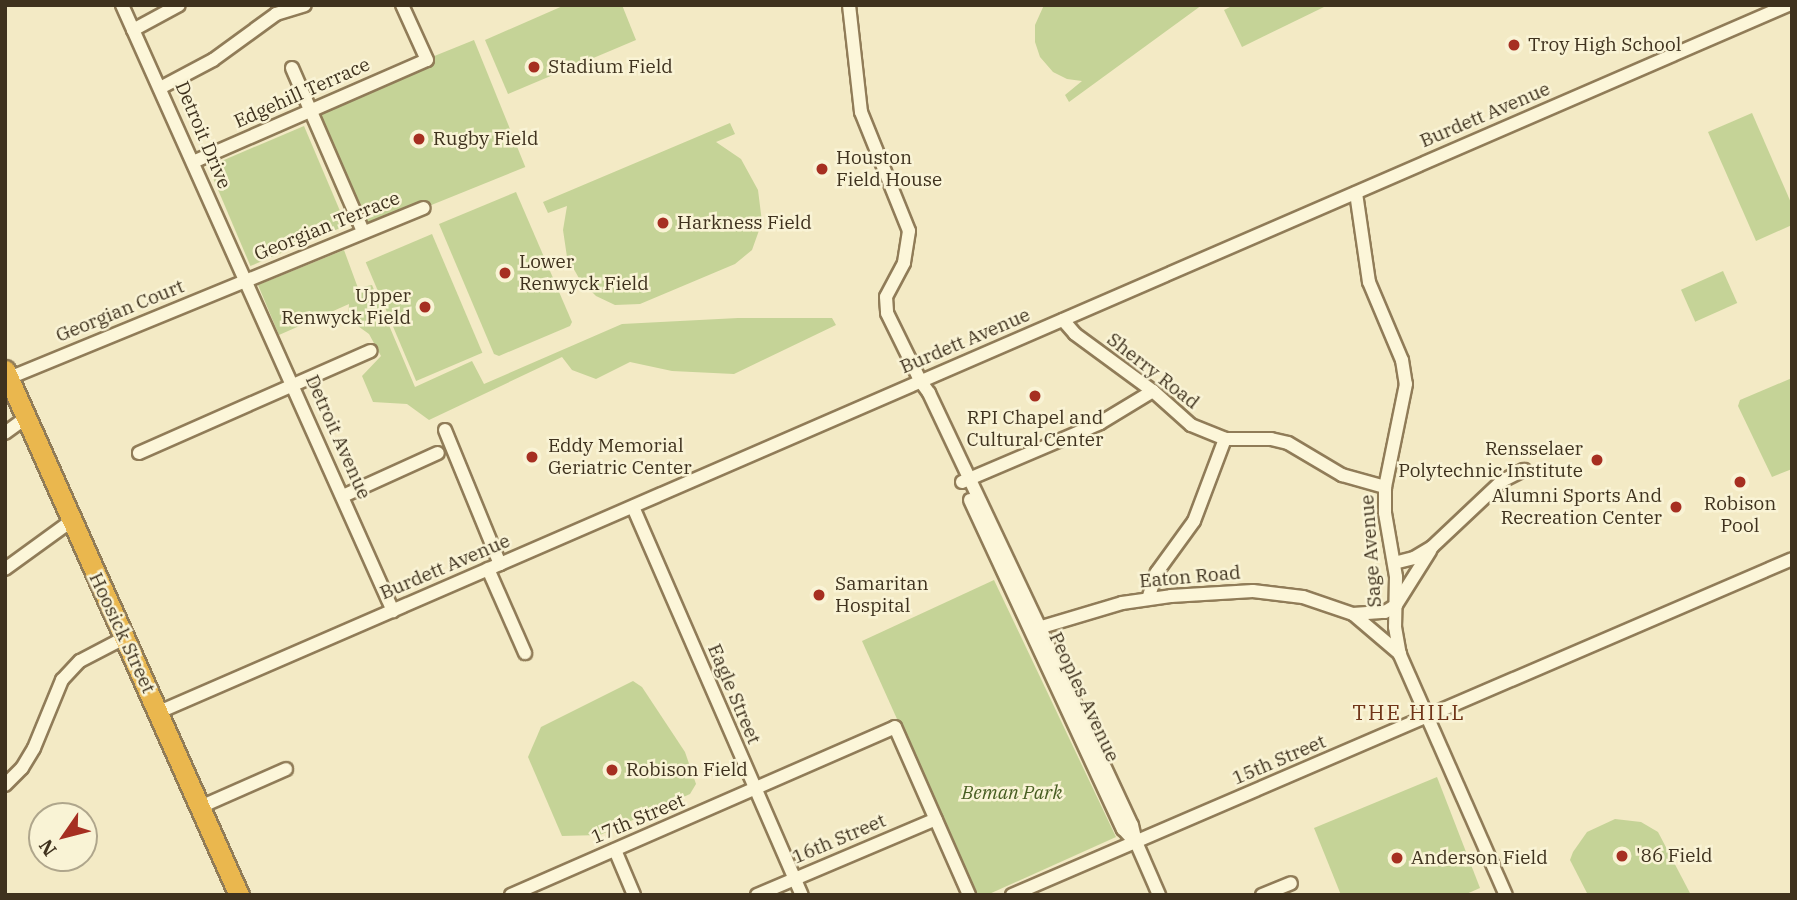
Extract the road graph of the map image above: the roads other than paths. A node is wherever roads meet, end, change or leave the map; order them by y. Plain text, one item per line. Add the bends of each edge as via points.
1 (122, 5) edge
2 (179, 5) edge
3 (305, 5) edge
4 (402, 5) edge
5 (849, 5) edge
6 (1787, 5) edge
7 (133, 30) junction
8 (292, 68) dead end
9 (162, 87) junction
10 (311, 110) junction
11 (193, 162) junction
12 (1356, 193) junction
13 (423, 208) dead end
14 (363, 231) junction
15 (246, 281) junction
16 (1062, 320) junction
17 (370, 351) dead end
18 (7, 374) edge
19 (921, 382) junction
20 (293, 386) junction
21 (1153, 391) junction
22 (26, 418) junction
23 (445, 430) dead end
24 (5, 433) edge
25 (1225, 439) junction
26 (139, 453) dead end
27 (438, 453) dead end
28 (1524, 470) dead end
29 (965, 481) junction
30 (1385, 487) junction
31 (344, 496) junction
32 (633, 507) junction
33 (71, 521) junction
34 (1432, 547) junction
35 (1792, 559) edge
36 (1394, 563) junction
37 (494, 566) junction
38 (5, 569) edge
39 (1148, 598) junction
40 (1396, 605) junction
41 (393, 611) junction
42 (1353, 614) junction
43 (1036, 629) junction
44 (124, 638) junction
45 (525, 653) dead end
46 (1400, 655) junction
47 (159, 712) junction
48 (1429, 716) junction
49 (286, 769) dead end
50 (5, 785) edge
51 (754, 790) junction
52 (200, 807) junction
53 (936, 819) junction
54 (1136, 842) junction
55 (615, 850) junction
56 (795, 878) junction
57 (1291, 883) dead end
58 (239, 895) edge
59 (511, 895) edge
60 (634, 895) edge
61 (757, 895) edge
62 (802, 895) edge
63 (969, 895) edge
64 (1012, 895) edge
65 (1159, 895) edge
66 (1262, 895) edge
67 (1506, 895) edge

1 - 7 street, Detroit Drive
2 - 7 street
3 - 9 street via 276,14 213,60
4 - 10 street, Edgehill Terrace via 427,60
5 - 19 street, Peoples Avenue via 860,112 909,230 904,262 888,290 886,305
6 - 12 street, Burdett Avenue
7 - 9 street, Detroit Drive
8 - 10 street
9 - 11 street, Detroit Drive
10 - 11 street, Edgehill Terrace
10 - 14 street
11 - 15 street, Detroit Drive
12 - 16 street, Burdett Avenue
12 - 30 street, Sage Avenue via 1369,282 1402,360 1406,384
13 - 14 street, Georgian Terrace
14 - 15 street, Georgian Terrace
15 - 18 street, Georgian Court
15 - 20 street, Detroit Avenue
16 - 19 street, Burdett Avenue
16 - 21 street, Sherry Road
17 - 20 street
18 - 22 highway, Hoosick Street
19 - 29 street, Peoples Avenue via 922,396
19 - 32 street, Burdett Avenue
20 - 26 street
20 - 31 street, Detroit Avenue
21 - 25 street, Sherry Road via 1191,425
21 - 29 street via 1100,424
22 - 24 street
22 - 33 highway, Hoosick Street
23 - 37 street
25 - 30 street, Sherry Road via 1287,443 1342,475
25 - 39 street via 1194,521 1157,572
27 - 31 street
28 - 34 street via 1487,494
29 - 43 street, Peoples Avenue
30 - 36 street, Sage Avenue
31 - 41 street, Detroit Avenue
32 - 37 street, Burdett Avenue
32 - 51 street, Eagle Street
33 - 38 street
33 - 44 highway, Hoosick Street
34 - 36 street
34 - 40 street
35 - 48 street, 15th Street
36 - 40 street, Sage Avenue
37 - 41 street, Burdett Avenue
37 - 45 street
39 - 42 street, Eaton Road via 1253,591 1303,597
39 - 43 street, Eaton Road
40 - 42 street, Eaton Road via 1385,612
40 - 46 street, Sage Avenue
41 - 47 street, Burdett Avenue
42 - 46 street, Eaton Road
43 - 54 street, Peoples Avenue via 1132,825
44 - 47 highway, Hoosick Street
44 - 50 street via 80,661 62,680 34,748
46 - 48 street, Sage Avenue
47 - 52 highway, Hoosick Street
48 - 54 street, 15th Street
48 - 67 street, Sage Avenue
49 - 52 street
51 - 53 street, 17th Street via 895,727
51 - 55 street, 17th Street
51 - 56 street, Eagle Street
52 - 58 highway, Hoosick Street
53 - 56 street, 16th Street
53 - 63 street
54 - 64 street, 15th Street
54 - 65 street, Peoples Avenue
55 - 59 street, 17th Street
55 - 60 street
56 - 61 street, 16th Street
56 - 62 street, Eagle Street
57 - 66 street

